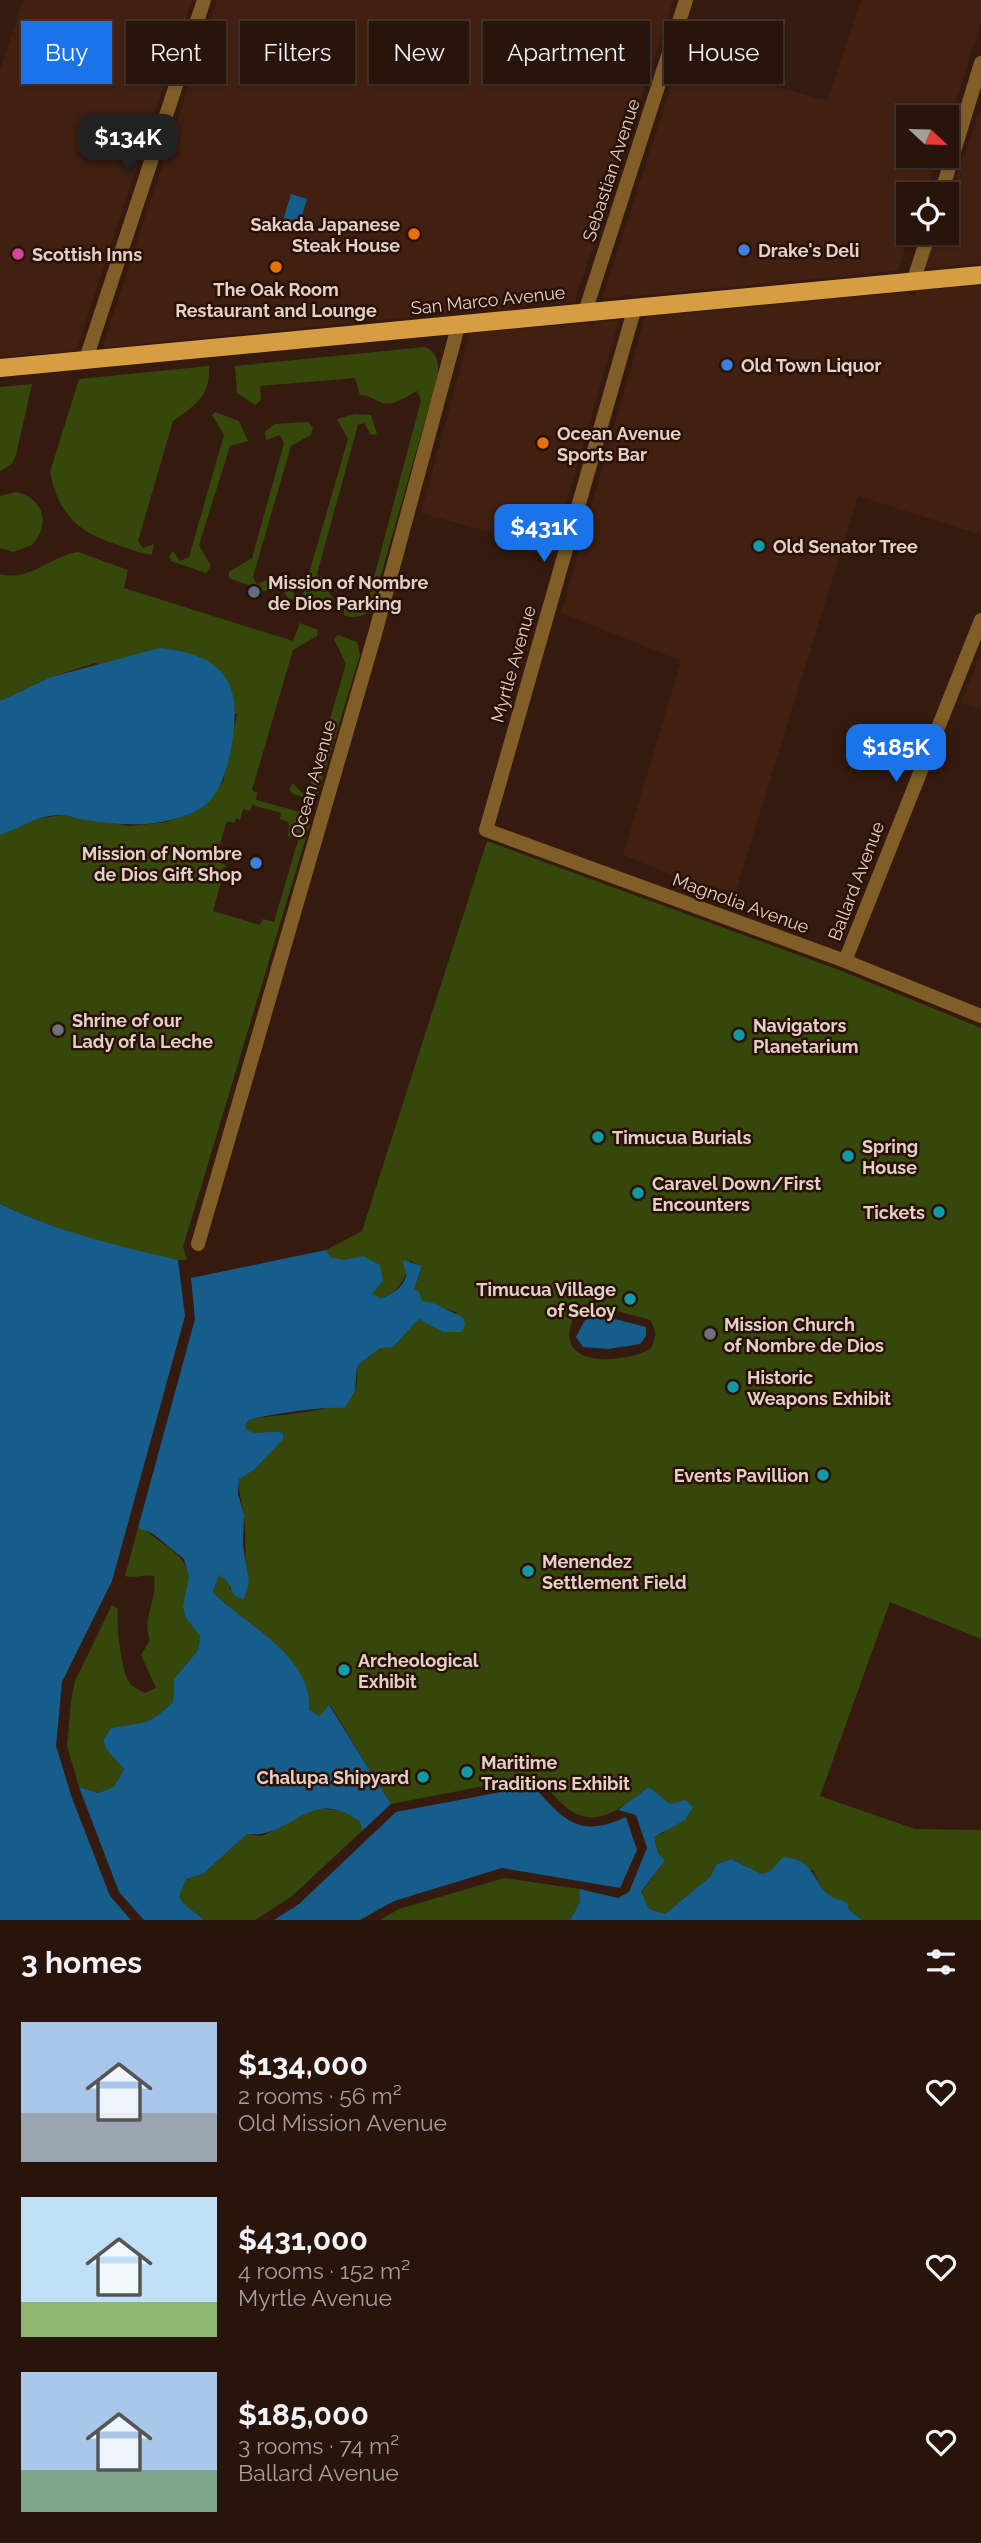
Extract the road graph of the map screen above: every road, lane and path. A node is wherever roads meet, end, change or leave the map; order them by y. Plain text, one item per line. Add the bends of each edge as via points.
1 (204, 0) edge
2 (686, 0) edge
3 (981, 63) edge
4 (945, 182) edge
5 (925, 245) edge
6 (981, 275) edge
7 (913, 282) junction
8 (635, 307) junction
9 (585, 312) junction
10 (459, 323) junction
11 (86, 359) junction
12 (0, 368) edge
13 (981, 620) edge
14 (486, 830) joint
15 (845, 961) junction
16 (981, 1016) edge
17 (198, 1244) dead end

1 - 11 street
2 - 9 street, Sebastian Avenue
3 - 4 street
5 - 7 street
6 - 7 main road, San Marco Avenue
7 - 8 main road, San Marco Avenue
8 - 9 main road, San Marco Avenue
8 - 14 street, Myrtle Avenue
9 - 10 main road, San Marco Avenue
10 - 11 main road, San Marco Avenue
10 - 17 street, Ocean Avenue via 375,634
11 - 12 main road, San Marco Avenue
13 - 15 street, Ballard Avenue
14 - 15 street, Magnolia Avenue
15 - 16 street, Magnolia Avenue

